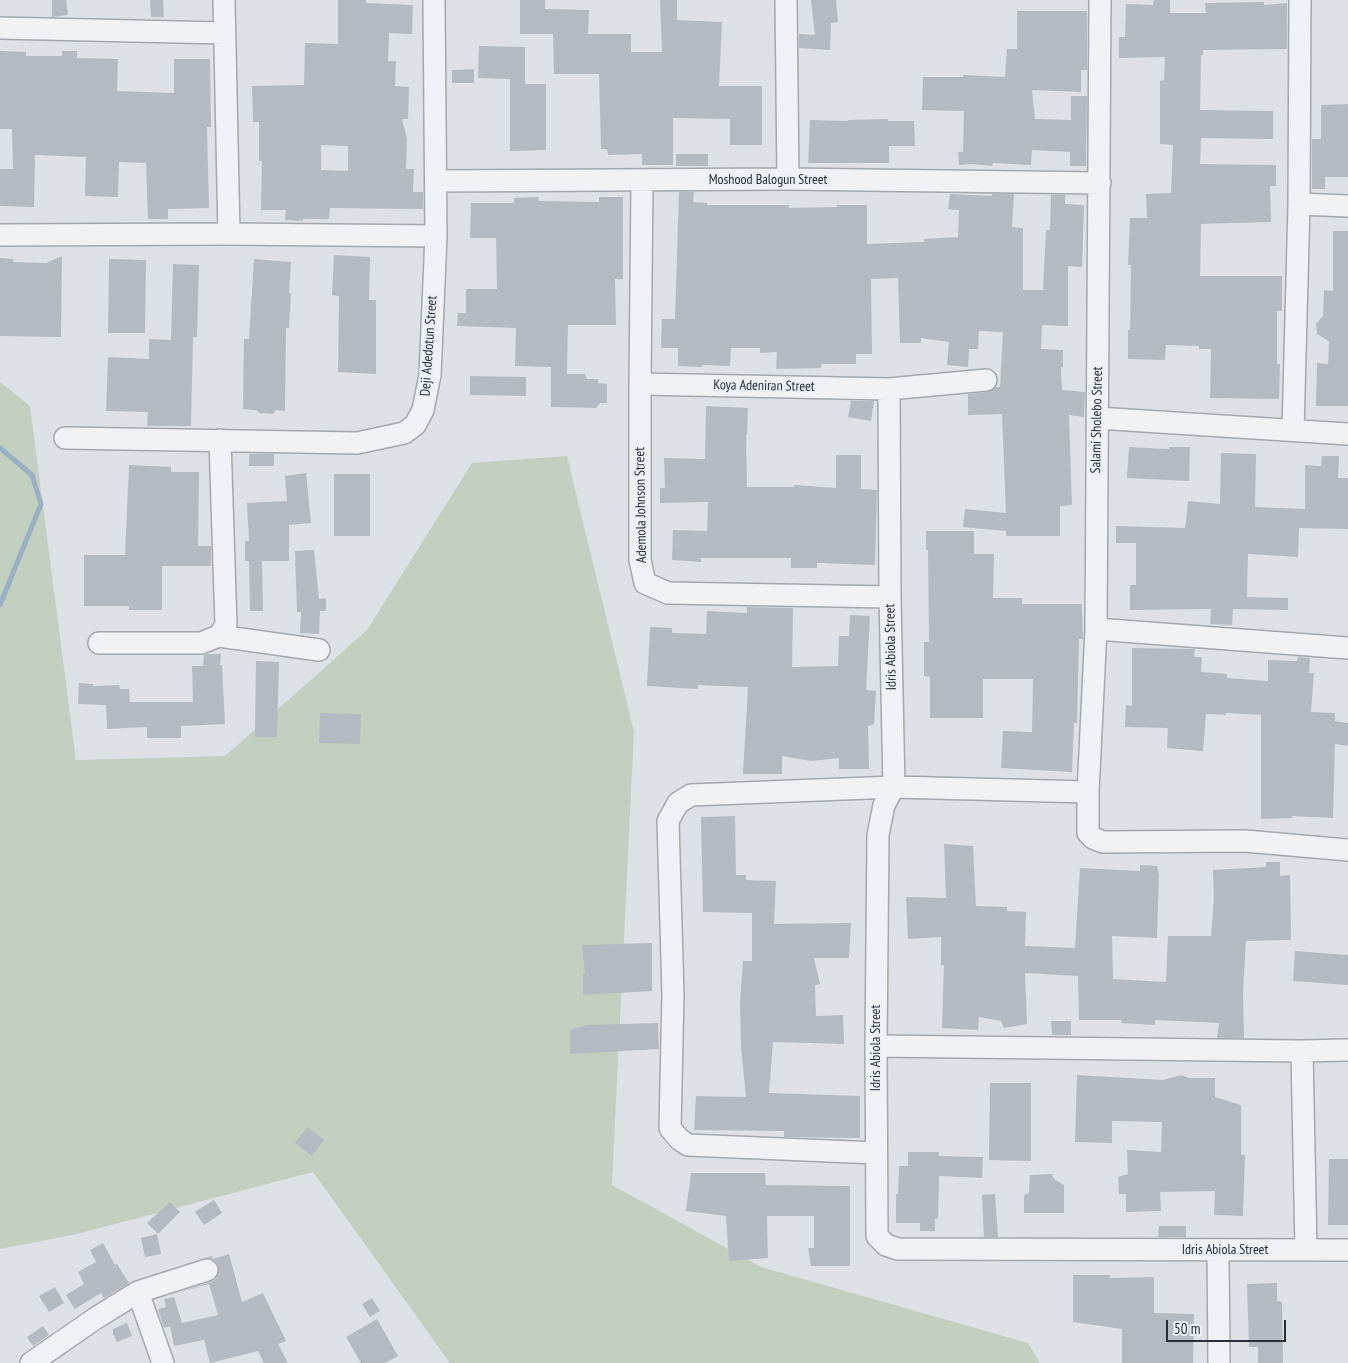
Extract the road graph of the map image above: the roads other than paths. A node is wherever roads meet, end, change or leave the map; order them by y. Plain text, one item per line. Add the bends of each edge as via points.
1 (224, 0) edge
2 (434, 0) edge
3 (786, 0) edge
4 (1100, 0) edge
5 (1300, 0) edge
6 (0, 28) edge
7 (223, 33) junction
8 (788, 179) junction
9 (436, 181) junction
10 (642, 181) junction
11 (1100, 182) junction
12 (1299, 204) junction
13 (1348, 206) edge
14 (228, 234) junction
15 (0, 235) edge
16 (436, 236) junction
17 (986, 380) dead end
18 (640, 384) junction
19 (889, 389) junction
20 (1097, 418) junction
21 (1293, 430) junction
22 (1348, 434) edge
23 (65, 438) dead end
24 (220, 440) junction
25 (890, 597) junction
26 (1096, 629) junction
27 (219, 636) junction
28 (99, 642) dead end
29 (1348, 648) edge
30 (319, 650) dead end
31 (894, 787) junction
32 (1088, 792) junction
33 (1348, 850) edge
34 (876, 1046) junction
35 (1348, 1050) edge
36 (1302, 1051) junction
37 (876, 1153) junction
38 (1218, 1250) junction
39 (1306, 1250) junction
40 (1348, 1250) edge
41 (207, 1270) dead end
42 (138, 1292) junction
43 (31, 1363) edge
44 (163, 1363) edge
45 (1219, 1363) edge

1 - 7 street
2 - 9 street, Deji Adedotun Street
3 - 8 street
4 - 11 street, Salami Sholebo Street
5 - 12 street
6 - 7 street
7 - 14 street
8 - 10 street, Moshood Balogun Street
8 - 11 street, Moshood Balogun Street
9 - 10 street, Moshood Balogun Street
9 - 16 street, Deji Adedotun Street
10 - 18 street, Ademola Johnson Street
11 - 20 street, Salami Sholebo Street
12 - 13 street
12 - 21 street
14 - 15 street
14 - 16 street
16 - 24 street, Deji Adedotun Street via 430,376 423,410 415,425 404,433 357,443
17 - 19 street, Koya Adeniran Street
18 - 19 street, Koya Adeniran Street
18 - 25 street, Ademola Johnson Street via 640,560 645,583 668,593
19 - 25 street, Idris Abiola Street
19 - 31 street
20 - 21 street
20 - 26 street, Salami Sholebo Street
21 - 22 street
23 - 24 street, Deji Adedotun Street
24 - 27 street via 226,625
25 - 31 street, Idris Abiola Street
26 - 29 street
26 - 32 street, Salami Sholebo Street
27 - 28 street via 201,643
27 - 30 street
31 - 32 street
31 - 34 street, Idris Abiola Street via 884,805 878,835
31 - 37 street via 691,795 678,803 668,821 673,995 670,1128 688,1145
32 - 33 street, Salami Sholebo Street via 1088,833 1104,842 1245,841
34 - 36 street
34 - 37 street, Idris Abiola Street
35 - 36 street
36 - 39 street
37 - 38 street, Idris Abiola Street via 877,1236 886,1245 898,1249
38 - 39 street, Idris Abiola Street
38 - 45 street
39 - 40 street, Idris Abiola Street
41 - 42 street
42 - 43 street
42 - 44 street

